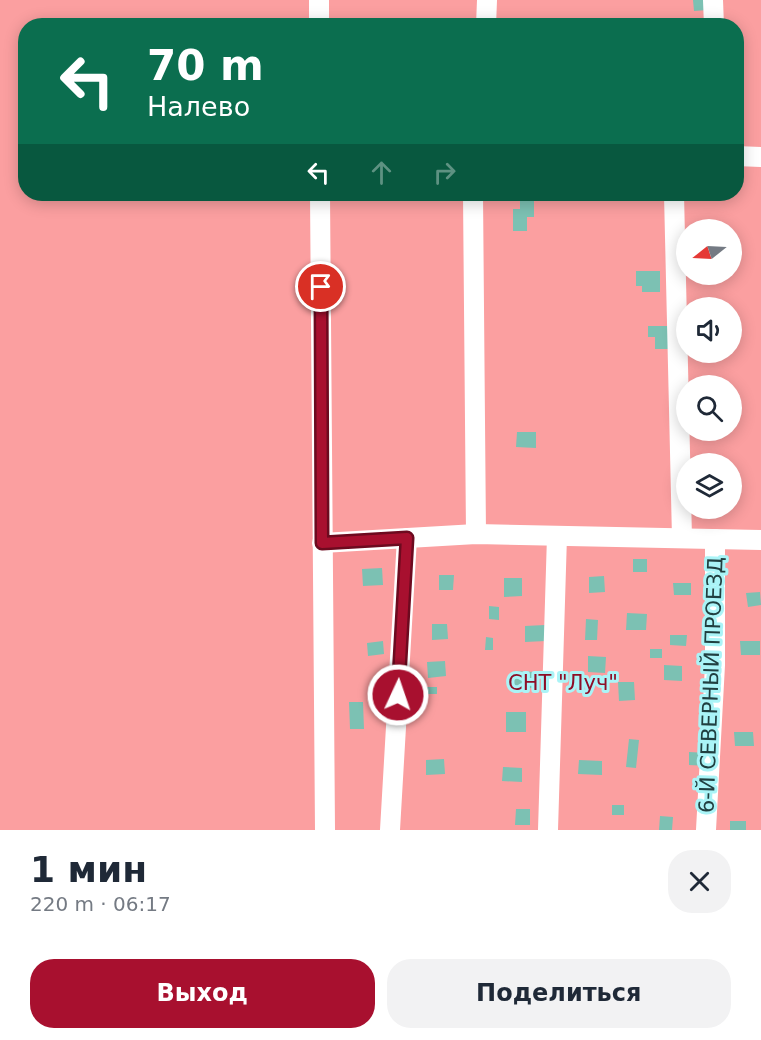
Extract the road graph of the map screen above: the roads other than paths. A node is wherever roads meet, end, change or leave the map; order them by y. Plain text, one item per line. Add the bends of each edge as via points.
1 (319, 0) edge
2 (487, 0) edge
3 (713, 0) edge
4 (319, 18) edge
5 (486, 18) edge
6 (714, 18) edge
7 (744, 156) edge
8 (761, 157) edge
9 (320, 201) edge
10 (472, 201) edge
11 (674, 201) edge
12 (476, 534) junction
13 (557, 536) junction
14 (407, 538) junction
15 (682, 538) junction
16 (715, 539) junction
17 (761, 540) edge
18 (322, 543) junction
19 (325, 830) edge
20 (390, 830) edge
21 (548, 830) edge
22 (706, 830) edge

1 - 4 street
2 - 5 street
3 - 6 street
7 - 8 street
9 - 18 street
10 - 12 street
11 - 15 street
12 - 13 street
12 - 14 street
13 - 15 street
13 - 21 street
14 - 18 street
14 - 20 street
15 - 16 street
16 - 17 street
16 - 22 street, 6-Й СЕВЕРНЫЙ ПРОЕЗД via 715,665
18 - 19 street

